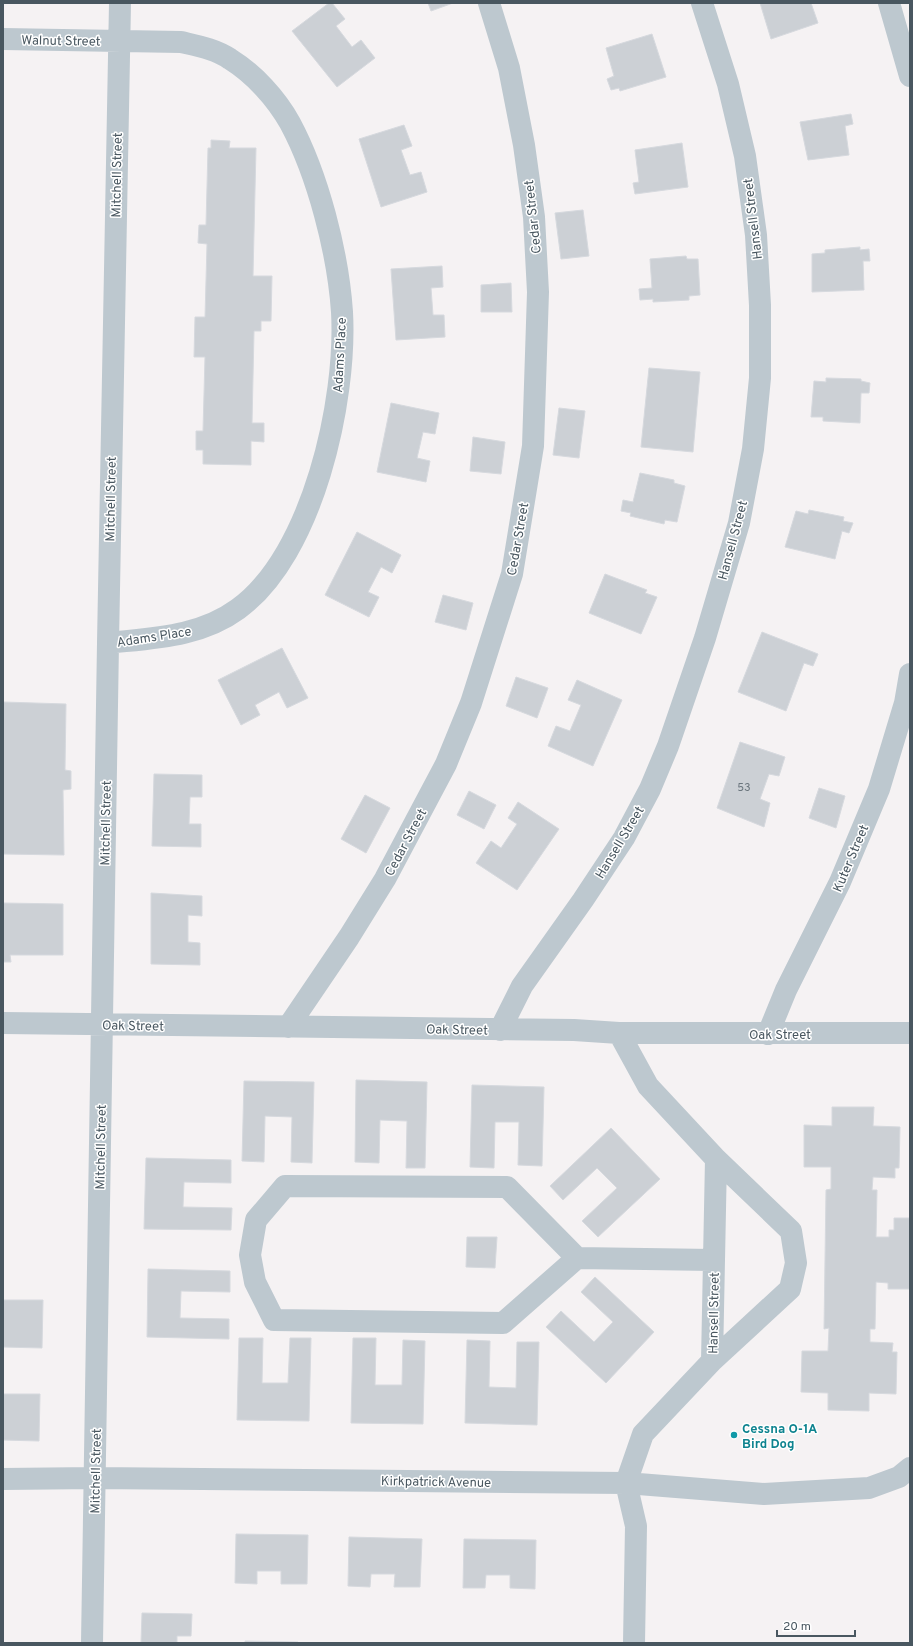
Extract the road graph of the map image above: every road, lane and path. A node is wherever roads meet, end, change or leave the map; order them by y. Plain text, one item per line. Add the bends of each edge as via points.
1 (120, 3) edge
2 (489, 3) edge
3 (702, 3) edge
4 (890, 3) edge
5 (3, 39) edge
6 (119, 41) junction
7 (910, 76) edge
8 (108, 644) junction
9 (910, 674) edge
10 (3, 1023) edge
11 (102, 1024) junction
12 (288, 1027) junction
13 (500, 1030) junction
14 (619, 1033) junction
15 (910, 1033) edge
16 (768, 1034) junction
17 (716, 1159) junction
18 (577, 1258) junction
19 (714, 1260) junction
20 (712, 1361) junction
21 (910, 1468) edge
22 (95, 1478) junction
23 (3, 1479) edge
24 (626, 1483) junction
25 (92, 1643) edge
26 (634, 1643) edge

1 - 6 street, Mitchell Street
2 - 12 street, Cedar Street via 509,68 524,145 534,217 538,292 533,446 512,574 471,703 446,764 385,879
3 - 13 street, Hansell Street via 728,84 745,156 756,235 760,305 760,378 753,449 739,523 703,645 668,746 650,789 624,838 522,986
4 - 7 street
5 - 6 street, Walnut Street
6 - 8 street, Mitchell Street
6 - 8 street, Adams Place via 181,42 205,47 229,58 250,74 277,103 303,150 326,216 338,280 342,344 336,407 318,481 299,531 268,580 238,609 205,627 178,635
8 - 11 street, Mitchell Street
9 - 16 street, Kuter Street via 905,704 879,789 840,882 786,990
10 - 11 street, Oak Street
11 - 12 street, Oak Street
11 - 22 street, Mitchell Street
12 - 13 street, Oak Street
13 - 14 street, Oak Street
14 - 16 street, Oak Street
14 - 17 street via 648,1086
15 - 16 street, Oak Street
17 - 19 street, Hansell Street
17 - 20 street via 791,1231 796,1263 790,1289
18 - 18 street via 507,1187 285,1186 256,1220 250,1255 255,1282 274,1320 503,1322
18 - 19 street
19 - 20 street, Hansell Street
20 - 24 street, Hansell Street via 643,1434
21 - 24 street, Kirkpatrick Avenue via 899,1477 869,1488 764,1494
22 - 23 street, Kirkpatrick Avenue
22 - 24 street, Kirkpatrick Avenue
22 - 25 street, Mitchell Street
24 - 26 street via 636,1526

